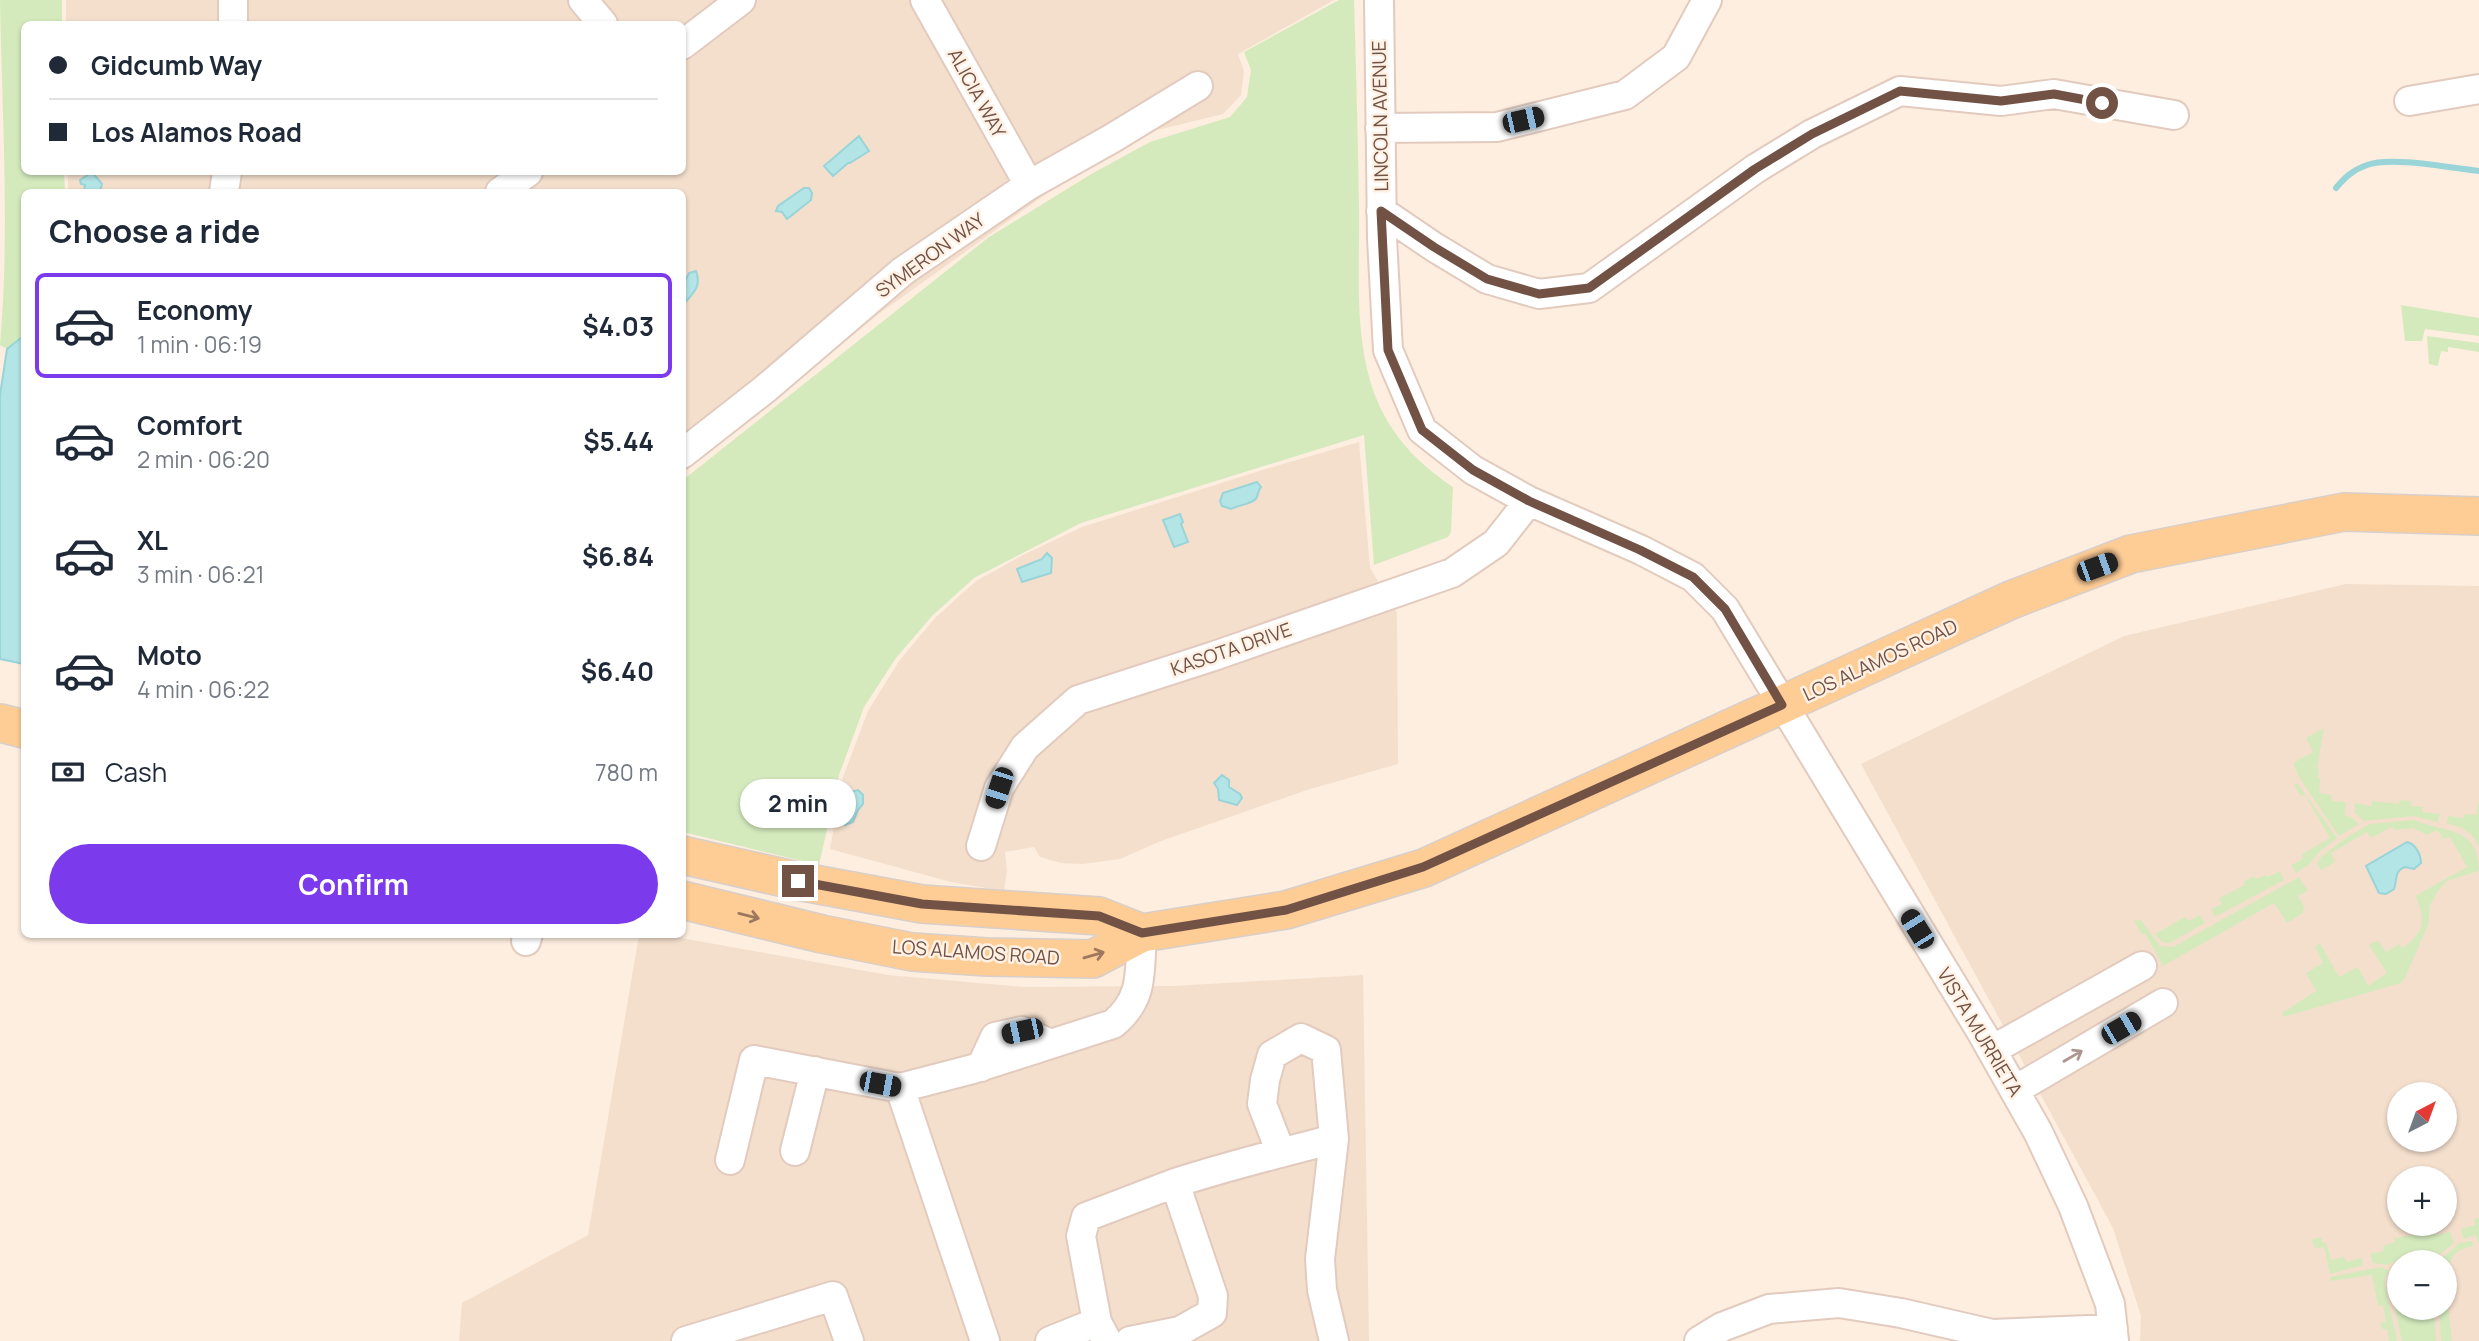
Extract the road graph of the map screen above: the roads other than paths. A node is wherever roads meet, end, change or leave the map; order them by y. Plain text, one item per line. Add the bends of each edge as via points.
1 (233, 0) edge
2 (583, 0) edge
3 (741, 0) edge
4 (925, 0) edge
5 (1379, 0) edge
6 (1707, 0) edge
7 (233, 21) edge
8 (600, 21) edge
9 (686, 42) edge
10 (1198, 86) dead end
11 (2479, 89) edge
12 (2409, 101) dead end
13 (2174, 115) dead end
14 (1380, 128) junction
15 (524, 175) edge
16 (1029, 185) junction
17 (504, 189) edge
18 (1381, 211) junction
19 (686, 451) edge
20 (1529, 501) junction
21 (2479, 516) edge
22 (1782, 705) junction
23 (0, 723) edge
24 (21, 728) edge
25 (981, 846) dead end
26 (686, 856) edge
27 (686, 901) edge
28 (1142, 933) junction
29 (2142, 966) dead end
30 (2163, 1003) dead end
31 (1992, 1050) junction
32 (815, 1071) junction
33 (900, 1088) junction
34 (2015, 1090) junction
35 (1334, 1139) junction
36 (795, 1151) dead end
37 (1281, 1153) junction
38 (730, 1160) dead end
39 (1175, 1183) junction
40 (1102, 1331) edge
41 (2113, 1335) edge
42 (686, 1341) edge
43 (849, 1341) edge
44 (985, 1341) edge
45 (1050, 1341) edge
46 (1130, 1341) edge
47 (1334, 1341) edge
48 (1699, 1341) edge

1 - 7 street
2 - 8 street
3 - 9 street
4 - 16 street, ALICIA WAY
5 - 14 street, LINCOLN AVENUE
6 - 14 street via 1676,57 1625,95 1497,127
10 - 16 street, SYMERON WAY
11 - 12 street
13 - 18 street via 2054,94 2001,101 1900,91 1812,134 1755,169 1589,288 1539,294 1487,279
14 - 18 street, LINCOLN AVENUE
15 - 17 street
16 - 19 street, SYMERON WAY via 903,271
18 - 20 street, LINCOLN AVENUE via 1388,350 1422,430 1473,470
20 - 22 street, LINCOLN AVENUE via 1693,577 1725,609
20 - 25 street, KASOTA DRIVE via 1496,543 1452,573 1078,699 1025,747 999,788
21 - 22 main road, LOS ALAMOS ROAD via 2343,512 2131,554 2011,600
22 - 28 main road, LOS ALAMOS ROAD via 1423,867 1286,910
22 - 31 street, VISTA MURRIETA
23 - 24 main road
26 - 28 main road via 922,904 1099,916
27 -> 28 main road, LOS ALAMOS ROAD via 912,952 1093,959
28 - 33 street via 1137,994 1113,1024
29 - 31 street
34 -> 30 street
31 - 34 street, VISTA MURRIETA
32 - 33 street
32 - 36 street
32 - 38 street via 754,1060
33 - 44 street
34 - 41 street, VISTA MURRIETA via 2073,1206 2109,1304
35 - 37 street
35 - 37 street via 1326,1050 1301,1038 1272,1055 1265,1080 1262,1104
35 - 47 street via 1320,1259
37 - 39 street
39 - 40 street via 1086,1217 1082,1237
39 - 46 street via 1213,1296 1212,1312 1180,1331
40 - 45 street
41 - 48 street via 1992,1334 1839,1303 1769,1309
42 - 43 street via 833,1296

